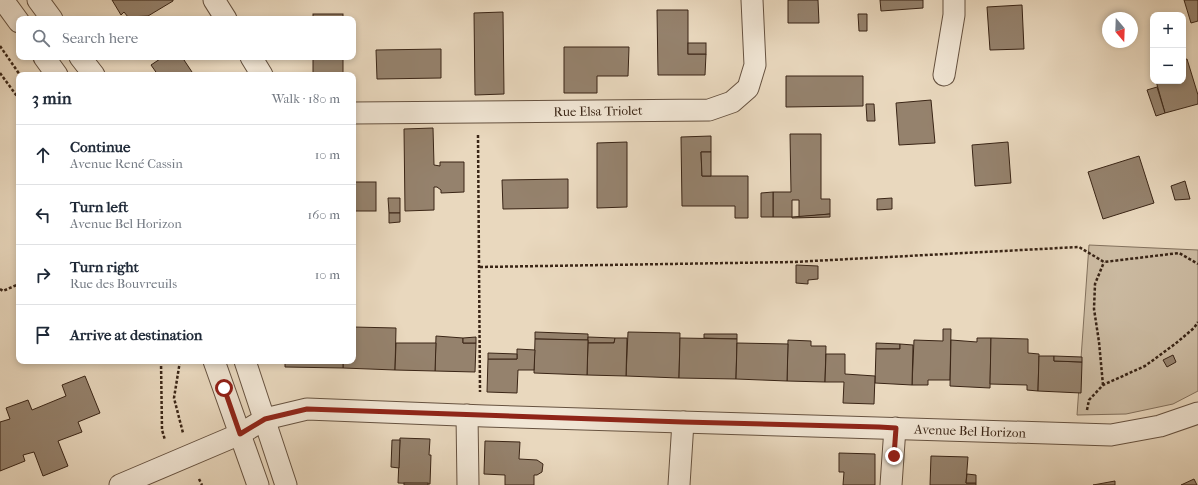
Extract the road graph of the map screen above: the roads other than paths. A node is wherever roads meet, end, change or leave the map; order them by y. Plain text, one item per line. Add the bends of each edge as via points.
1 (3, 0) edge
2 (38, 0) edge
3 (214, 0) edge
4 (752, 0) edge
5 (954, 0) edge
6 (50, 16) edge
7 (224, 16) edge
8 (16, 18) edge
9 (46, 60) edge
10 (82, 60) edge
11 (253, 60) edge
12 (55, 72) edge
13 (92, 72) edge
14 (260, 72) edge
15 (944, 75) dead end
16 (356, 114) edge
17 (215, 364) edge
18 (246, 364) edge
19 (1198, 414) edge
20 (474, 415) junction
21 (265, 419) junction
22 (683, 422) junction
23 (896, 428) junction
24 (240, 434) junction
25 (120, 485) edge
26 (258, 485) edge
27 (286, 485) edge
28 (468, 485) edge
29 (680, 485) edge
30 (891, 485) edge

1 - 8 street
2 - 6 street
3 - 7 street
4 - 16 street, Rue Elsa Triolet via 755,66 748,88 732,102 709,110
5 - 15 street
9 - 12 street
10 - 13 street
11 - 14 street
17 - 24 street
18 - 21 street
19 - 23 street, Avenue Bel Horizon via 1160,426 1111,435
20 - 21 street, Avenue Bel Horizon via 307,409
20 - 22 street, Avenue Bel Horizon
20 - 28 street
21 - 24 street, Avenue Bel Horizon
21 - 27 street
22 - 23 street, Avenue Bel Horizon
22 - 29 street
23 - 30 street
24 - 25 street, Avenue Bel Horizon
24 - 26 street

